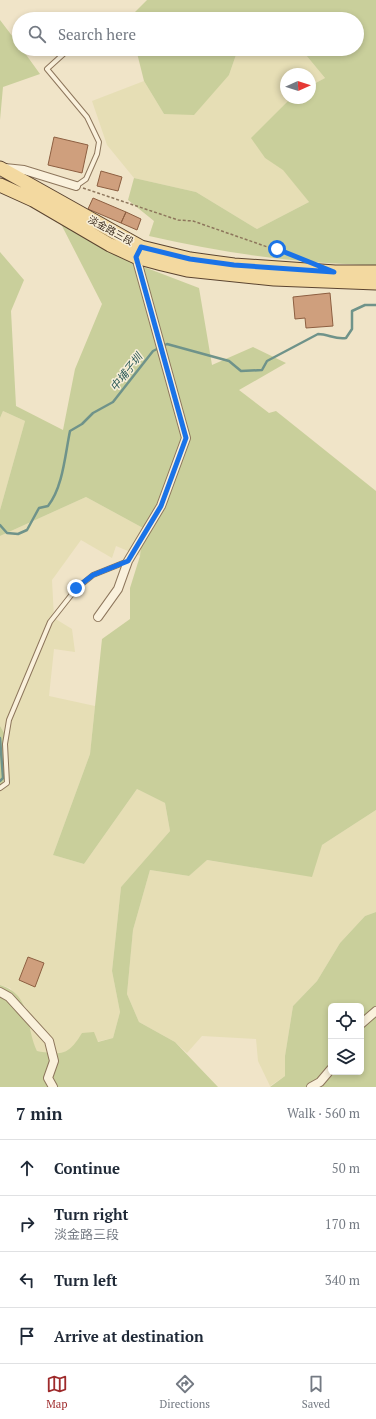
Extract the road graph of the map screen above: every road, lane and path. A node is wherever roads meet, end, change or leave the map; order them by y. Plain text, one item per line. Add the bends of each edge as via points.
1 (61, 56) edge
2 (0, 168) edge
3 (0, 185) edge
4 (76, 186) junction
5 (138, 252) junction
6 (306, 260) dead end
7 (376, 272) edge
8 (376, 283) edge
9 (128, 561) junction
10 (98, 617) dead end
11 (0, 788) edge
12 (0, 992) edge
13 (376, 1011) edge
14 (364, 1021) edge
15 (328, 1073) edge
16 (53, 1087) edge
17 (311, 1087) edge

1 - 4 lane via 47,69 87,117 99,142 97,154 86,179
2 - 4 street via 24,170
2 - 5 main road, 淡金路三段
3 - 5 main road, 淡金路三段 via 33,200 110,245
4 - 6 path via 178,220 193,221
5 - 7 main road, 淡金路三段 via 234,265 334,272
5 - 8 main road, 淡金路三段 via 187,270 282,280
5 - 9 street via 186,438 161,506
9 - 10 street via 118,589
9 - 11 lane via 93,575 76,588 50,622 9,720 5,744 7,783
12 - 16 street via 9,996 49,1041 54,1061 48,1078
13 - 14 street
15 - 17 street via 320,1082

